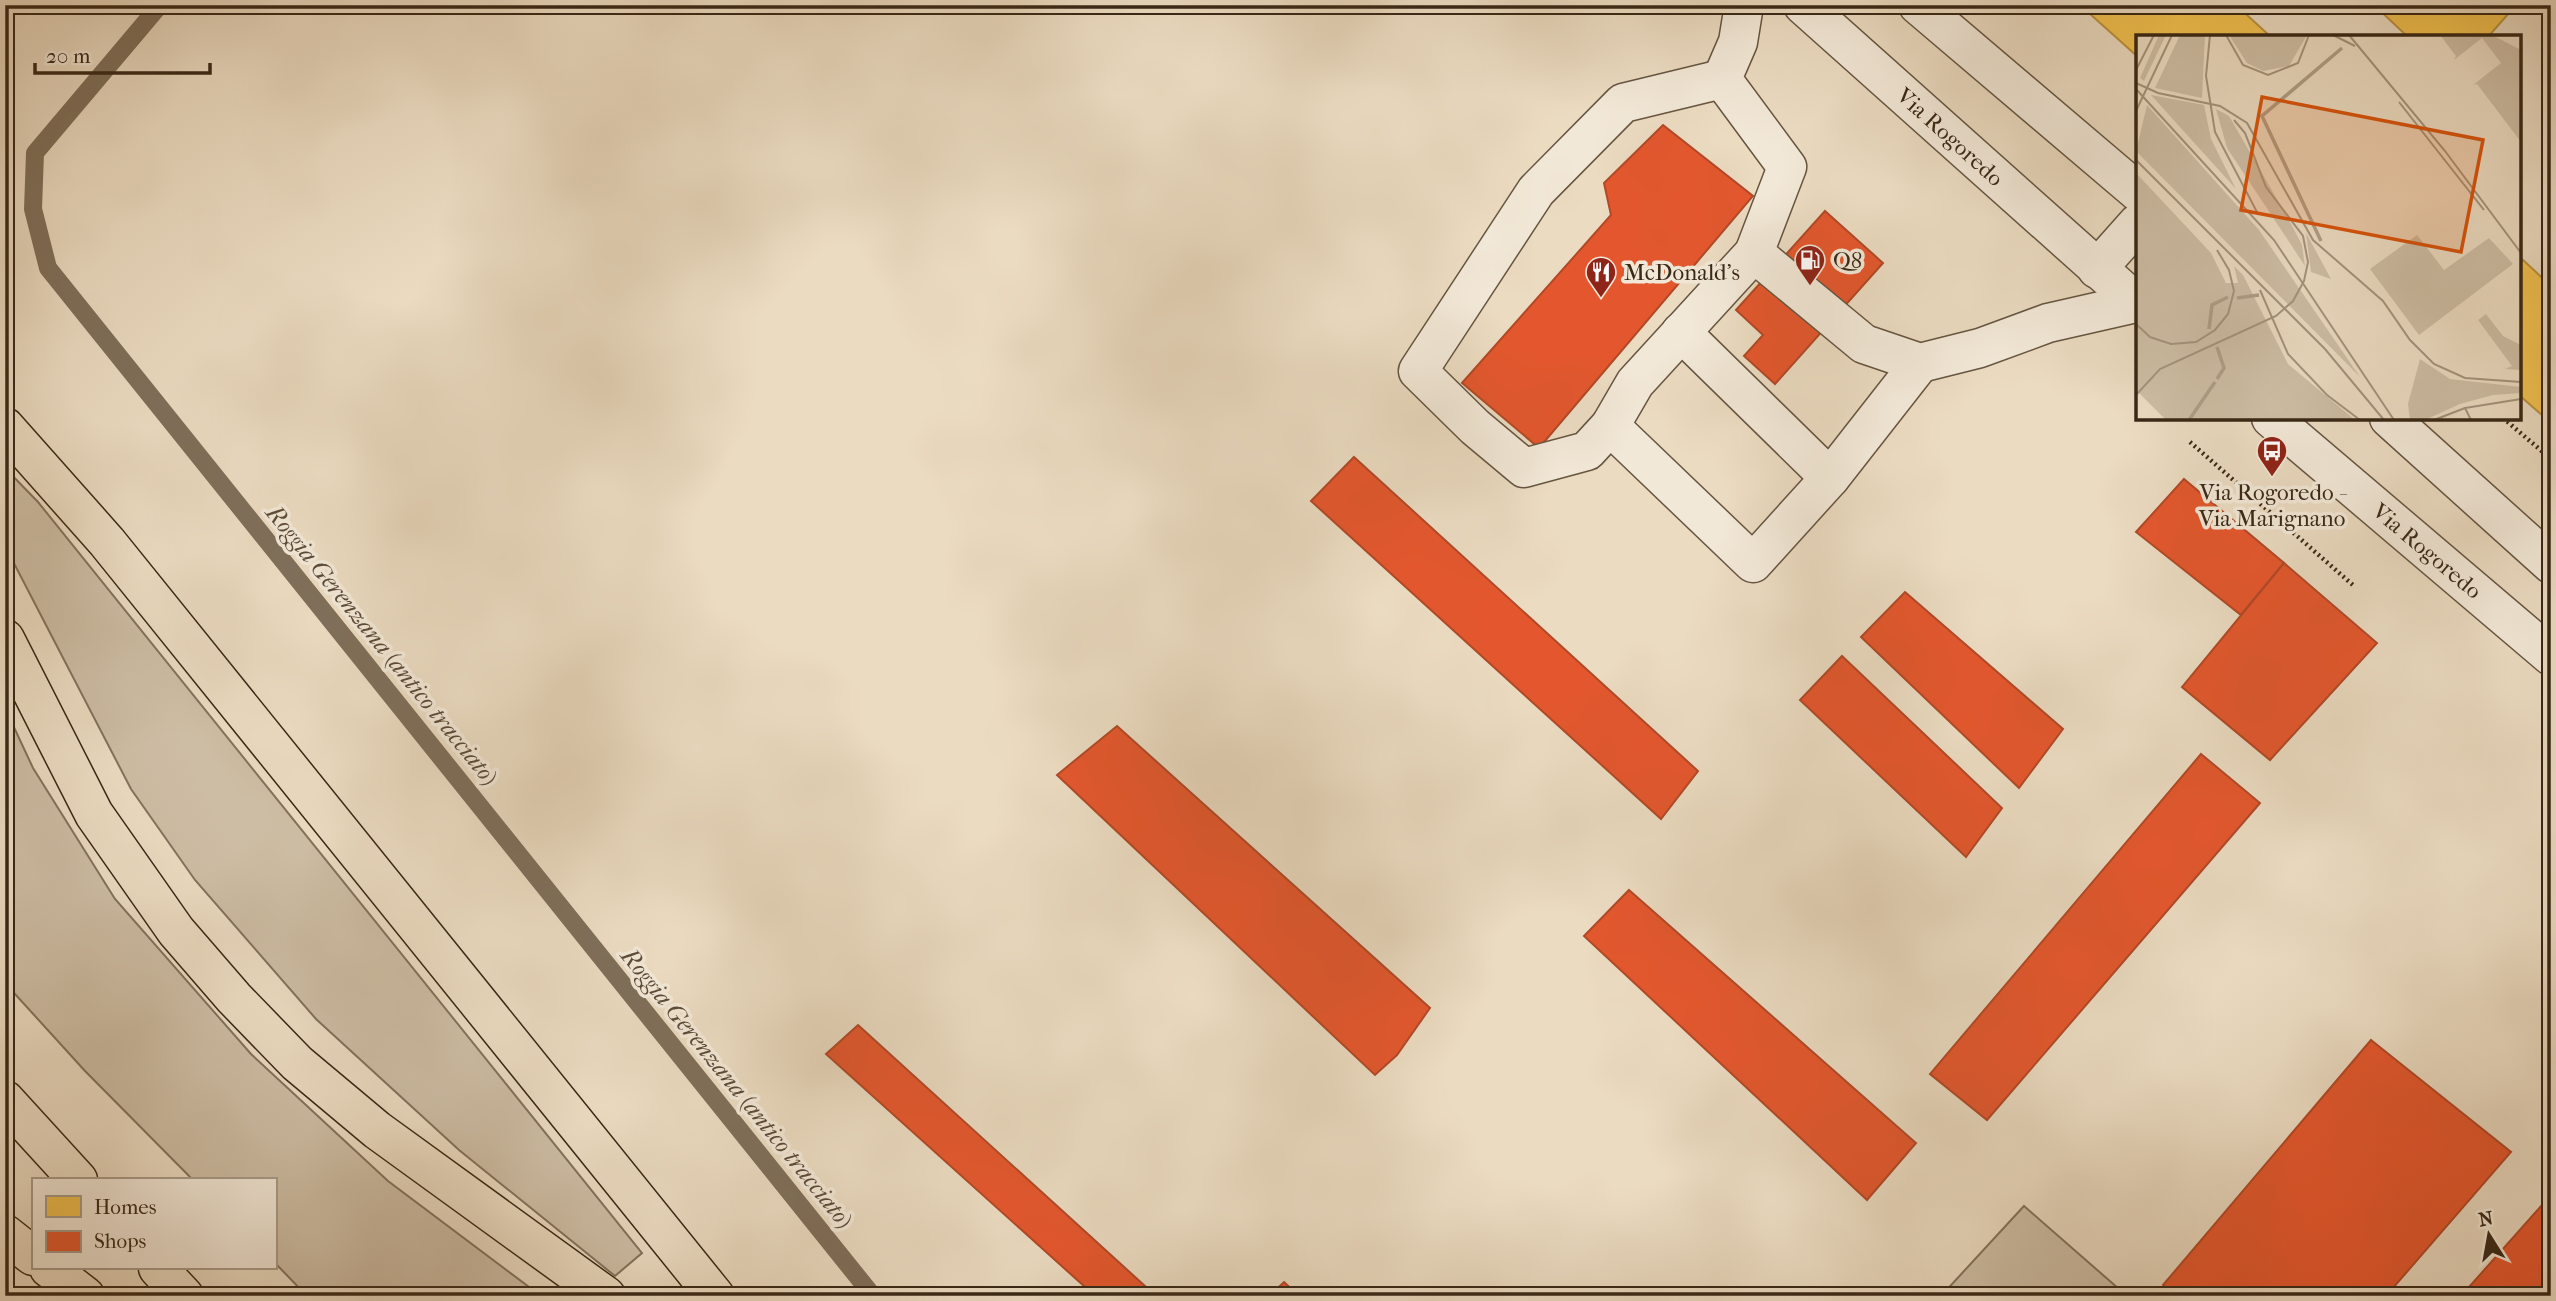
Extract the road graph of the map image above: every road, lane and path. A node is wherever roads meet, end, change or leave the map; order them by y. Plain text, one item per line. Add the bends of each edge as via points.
1 (1744, 5) edge
2 (1803, 5) edge
3 (1918, 5) edge
4 (1722, 79) junction
5 (2136, 190) edge
6 (2136, 225) edge
7 (1754, 253) junction
8 (2097, 269) junction
9 (2136, 303) edge
10 (2136, 304) edge
11 (1681, 332) junction
12 (1920, 363) junction
13 (2273, 420) edge
14 (2391, 420) edge
15 (2505, 420) edge
16 (1610, 426) junction
17 (5, 427) edge
18 (2190, 442) dead end
19 (2551, 459) edge
20 (1830, 478) junction
21 (2551, 564) edge
22 (2354, 586) dead end
23 (5, 639) edge
24 (2551, 656) edge
25 (5, 1100) edge
26 (76, 1178) edge
27 (5, 1234) edge
28 (32, 1255) edge
29 (52, 1270) edge
30 (160, 1270) edge
31 (85, 1296) edge
32 (184, 1296) edge
33 (606, 1296) edge
34 (715, 1296) edge

1 - 4 street via 1738,42
2 - 8 street, Via Rogoredo
3 - 5 street
4 - 7 street via 1787,167
4 - 16 street via 1623,103 1536,191 1418,371 1524,468 1587,451
6 - 8 street
7 - 11 street
7 - 12 street via 1864,344
8 - 9 street, Via Rogoredo
10 - 12 street via 2048,323 1980,348
11 - 16 street via 1635,383
11 - 20 street
12 - 20 street
13 - 24 street, Via Rogoredo
14 - 21 street
15 - 19 path
16 - 20 street via 1753,563
17 - 34 highway via 107,542
18 - 22 path
23 - 33 highway via 94,814 176,931 234,999 297,1063 377,1130
25 - 26 highway
27 - 28 highway
29 - 31 highway
30 - 32 highway

